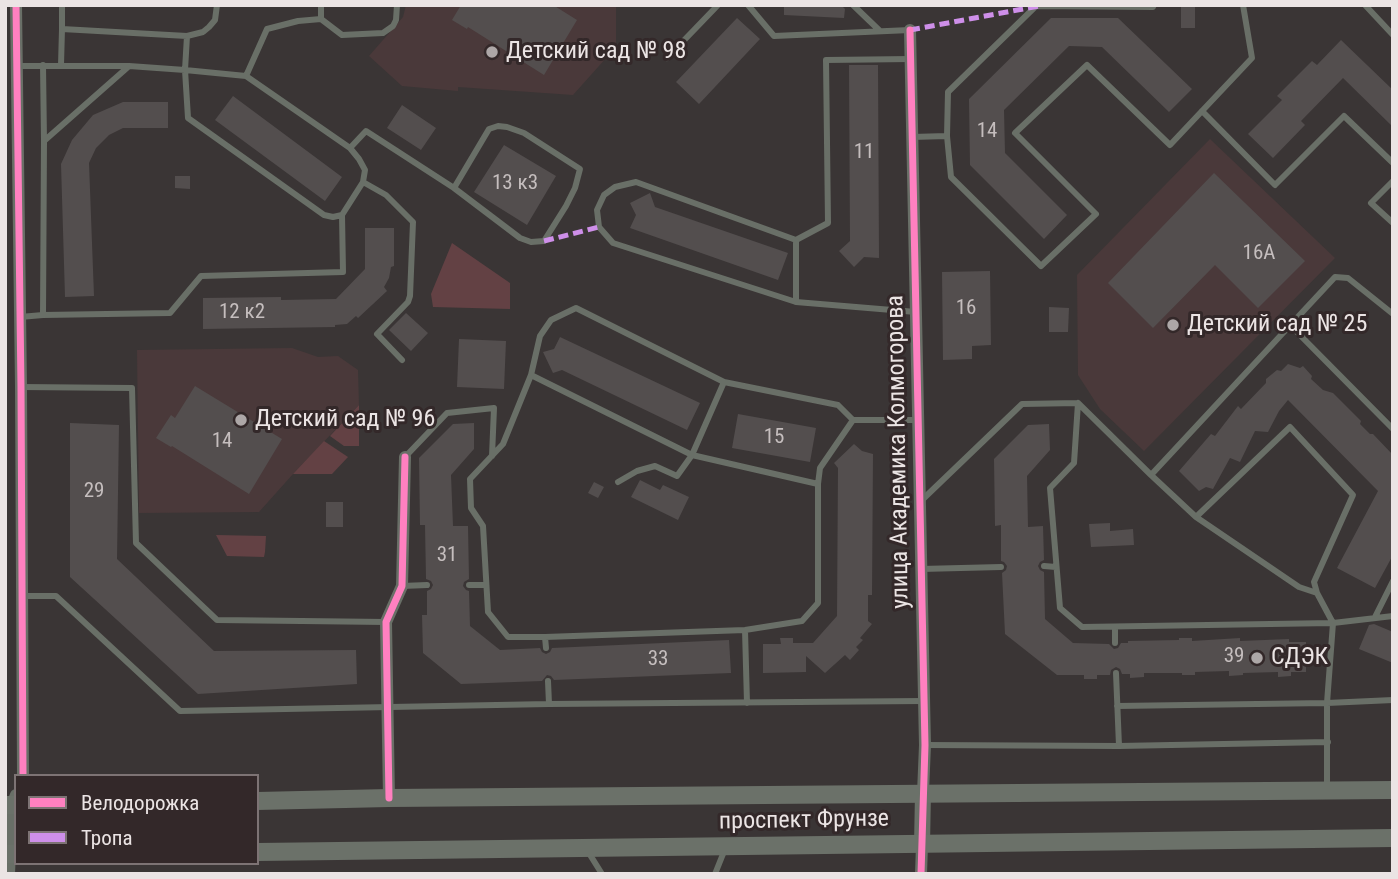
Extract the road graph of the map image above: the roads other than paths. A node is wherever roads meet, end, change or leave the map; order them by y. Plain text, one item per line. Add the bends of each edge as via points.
1 (16, 5) edge
2 (62, 5) edge
3 (217, 5) edge
4 (321, 5) edge
5 (397, 5) edge
6 (718, 5) edge
7 (748, 5) edge
8 (853, 5) edge
9 (1154, 5) edge
10 (1243, 5) edge
11 (1365, 5) edge
12 (321, 19) junction
13 (62, 29) junction
14 (910, 30) joint
15 (880, 32) junction
16 (1393, 35) edge
17 (187, 36) junction
18 (667, 58) dead end
19 (911, 59) junction
20 (43, 65) junction
21 (61, 65) junction
22 (17, 66) junction
23 (129, 66) junction
24 (185, 70) junction
25 (246, 76) junction
26 (1202, 111) junction
27 (947, 136) junction
28 (912, 137) junction
29 (44, 141) junction
30 (350, 148) junction
31 (1393, 163) edge
32 (1393, 181) edge
33 (363, 182) junction
34 (454, 188) junction
35 (342, 215) junction
36 (1393, 223) edge
37 (796, 240) junction
38 (796, 302) junction
39 (1393, 302) edge
40 (1390, 311) edge
41 (916, 312) junction
42 (43, 315) junction
43 (20, 317) junction
44 (1290, 325) junction
45 (402, 360) dead end
46 (531, 375) junction
47 (724, 382) junction
48 (22, 387) junction
49 (1078, 402) junction
50 (853, 420) junction
51 (918, 421) junction
52 (1393, 429) edge
53 (692, 455) junction
54 (492, 456) junction
55 (405, 457) joint
56 (1151, 475) junction
57 (618, 482) dead end
58 (818, 484) junction
59 (920, 502) junction
60 (1196, 517) junction
61 (1044, 566) dead end
62 (1001, 567) dead end
63 (1056, 567) junction
64 (921, 569) junction
65 (1393, 581) edge
66 (426, 585) dead end
67 (469, 585) dead end
68 (402, 586) junction
69 (486, 586) junction
70 (1317, 593) junction
71 (23, 596) junction
72 (1393, 616) edge
73 (1376, 617) junction
74 (386, 622) junction
75 (1333, 623) junction
76 (1115, 627) junction
77 (745, 630) junction
78 (545, 637) junction
79 (1115, 643) dead end
80 (546, 648) dead end
81 (1116, 673) dead end
82 (548, 681) dead end
83 (1393, 700) edge
84 (923, 701) junction
85 (747, 703) junction
86 (1327, 703) junction
87 (549, 704) junction
88 (1117, 706) junction
89 (387, 707) junction
90 (1328, 743) junction
91 (925, 745) junction
92 (1119, 746) junction
93 (23, 774) edge
94 (1393, 790) edge
95 (1326, 791) junction
96 (923, 793) junction
97 (389, 798) junction
98 (11, 801) edge
99 (259, 801) edge
100 (1393, 838) edge
101 (922, 845) junction
102 (726, 847) junction
103 (587, 848) junction
104 (259, 852) edge
105 (11, 854) edge
106 (9, 874) edge
107 (602, 874) edge
108 (715, 874) edge
109 (921, 874) edge

1 - 22 street
2 - 13 lane
3 - 17 lane via 209,27
4 - 12 lane
5 - 12 lane via 393,26 383,33 342,35
6 - 18 lane
7 - 15 lane via 774,36
8 - 15 lane
9 - 27 lane via 1036,6 948,92
10 - 26 lane via 1252,58
11 - 16 lane
12 - 25 lane via 267,29
13 - 17 lane
13 - 21 lane
14 - 15 lane
14 - 19 street, улица Академика Колмогорова
17 - 24 lane
19 - 28 street, улица Академика Колмогорова
19 - 37 lane via 825,60 828,223
20 - 21 lane
20 - 22 lane
20 - 29 lane
21 - 23 lane
22 - 43 street
23 - 24 lane
23 - 29 lane
24 - 25 lane
24 - 35 lane via 188,118 324,215
25 - 30 lane
26 - 27 lane via 1170,145 1087,65 1015,133 1096,214 1041,266 951,177
26 - 31 lane via 1275,185 1344,116
27 - 28 lane
28 - 41 street, улица Академика Колмогорова
29 - 42 lane
30 - 33 lane via 365,170
30 - 34 lane via 366,131
32 - 36 lane via 1371,203
33 - 35 lane
33 - 45 lane via 386,194 413,222 411,296 377,334
34 - 34 lane via 489,130 498,126 524,133 580,169 575,188 544,241 520,238
35 - 42 lane via 344,272 201,276 170,313
37 - 38 lane
37 - 38 lane via 636,182 615,187 604,195 597,210 599,227 613,243
38 - 41 lane
39 - 40 lane
40 - 44 lane via 1348,278 1335,278
41 - 51 street, улица Академика Колмогорова
42 - 43 lane
43 - 48 street
44 - 52 lane
44 - 56 lane
46 - 47 lane via 540,335 551,320 576,308
46 - 53 lane
46 - 54 lane via 503,444
47 - 50 lane via 838,405
47 - 53 lane
48 - 71 street
48 - 74 lane via 132,388 136,542 217,620
49 - 56 lane
49 - 59 lane via 1022,404
49 - 63 lane via 1074,463 1050,488
50 - 51 lane
50 - 58 lane via 820,468
51 - 59 street, улица Академика Колмогорова
53 - 57 lane via 677,477 655,466
53 - 58 lane
54 - 55 lane via 494,408 447,412
54 - 69 lane via 470,480 471,508 483,526
55 - 68 street
56 - 60 lane
58 - 77 lane via 818,603 802,621
59 - 64 street, улица Академика Колмогорова
60 - 70 lane via 1299,587
60 - 70 lane via 1290,427 1353,495 1314,582
61 - 63 lane
62 - 64 lane
63 - 76 lane via 1060,608 1082,627
64 - 84 street, улица Академика Колмогорова
65 - 73 lane
66 - 68 lane
67 - 69 lane
68 - 74 street
69 - 78 lane via 488,612 508,636
70 - 75 lane
71 - 89 lane via 55,596 180,711
71 - 93 street
72 - 73 lane
73 - 75 lane
74 - 89 street
75 - 76 lane
75 - 86 lane
76 - 79 lane
77 - 78 lane
77 - 85 lane
78 - 80 lane
81 - 88 lane
82 - 87 lane
83 - 86 lane
84 - 85 lane
84 - 91 street, улица Академика Колмогорова
85 - 87 lane
86 - 88 lane
86 - 90 lane
87 - 89 lane
88 - 92 lane
89 - 97 street
90 - 92 lane
90 - 95 lane
91 - 92 lane
91 - 96 street, улица Академика Колмогорова
94 - 95 main road, проспект Фрунзе
95 - 96 main road, проспект Фрунзе
96 - 97 main road, проспект Фрунзе
96 - 101 street, улица Академика Колмогорова
97 - 99 main road, проспект Фрунзе
98 - 105 street
100 - 101 main road, проспект Фрунзе
101 - 102 main road, проспект Фрунзе
101 - 109 street, улица Академика Колмогорова
102 - 103 main road, проспект Фрунзе
102 - 108 lane
103 - 104 main road, проспект Фрунзе
103 - 107 lane
105 - 106 street

